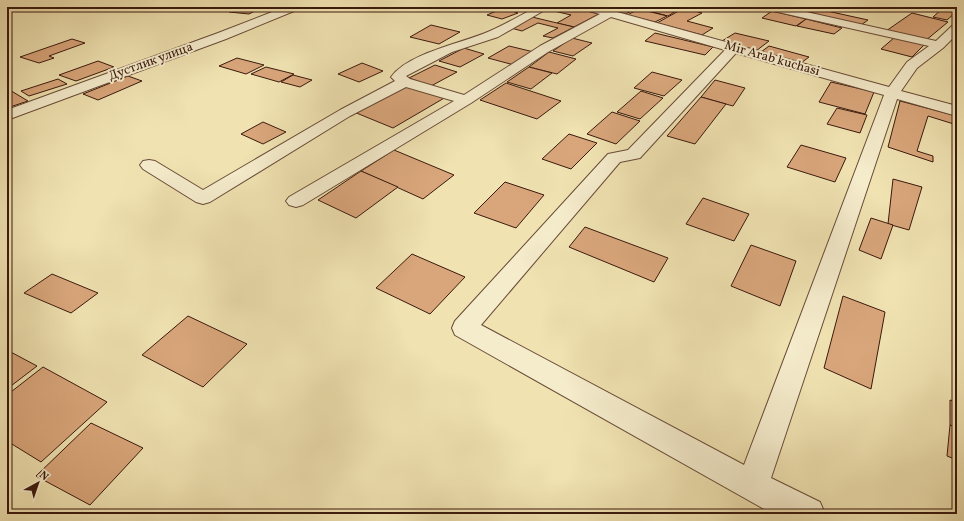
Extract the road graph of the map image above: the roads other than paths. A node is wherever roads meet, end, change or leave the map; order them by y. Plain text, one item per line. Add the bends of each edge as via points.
1 (294, 7) edge
2 (545, 7) edge
3 (587, 7) edge
4 (769, 7) edge
5 (610, 13) junction
6 (957, 27) edge
7 (939, 45) junction
8 (734, 48) junction
9 (405, 82) junction
10 (892, 93) junction
11 (466, 100) junction
12 (957, 111) edge
13 (7, 115) edge
14 (149, 165) dead end
15 (296, 201) dead end
16 (752, 486) junction
17 (808, 514) edge

1 - 13 street, Дустлик улица
2 - 9 street via 494,34 448,49 402,71 398,76
3 - 5 street, Mir Arab kuchasi
4 - 7 street
5 - 8 street, Mir Arab kuchasi
5 - 11 street via 544,49
6 - 7 street
7 - 10 street via 912,65
8 - 10 street, Mir Arab kuchasi
8 - 16 street via 634,154 614,158 464,328
9 - 11 street
9 - 14 street via 345,113 203,198
10 - 12 street, Mir Arab kuchasi
10 - 16 street
11 - 15 street
16 - 17 street

